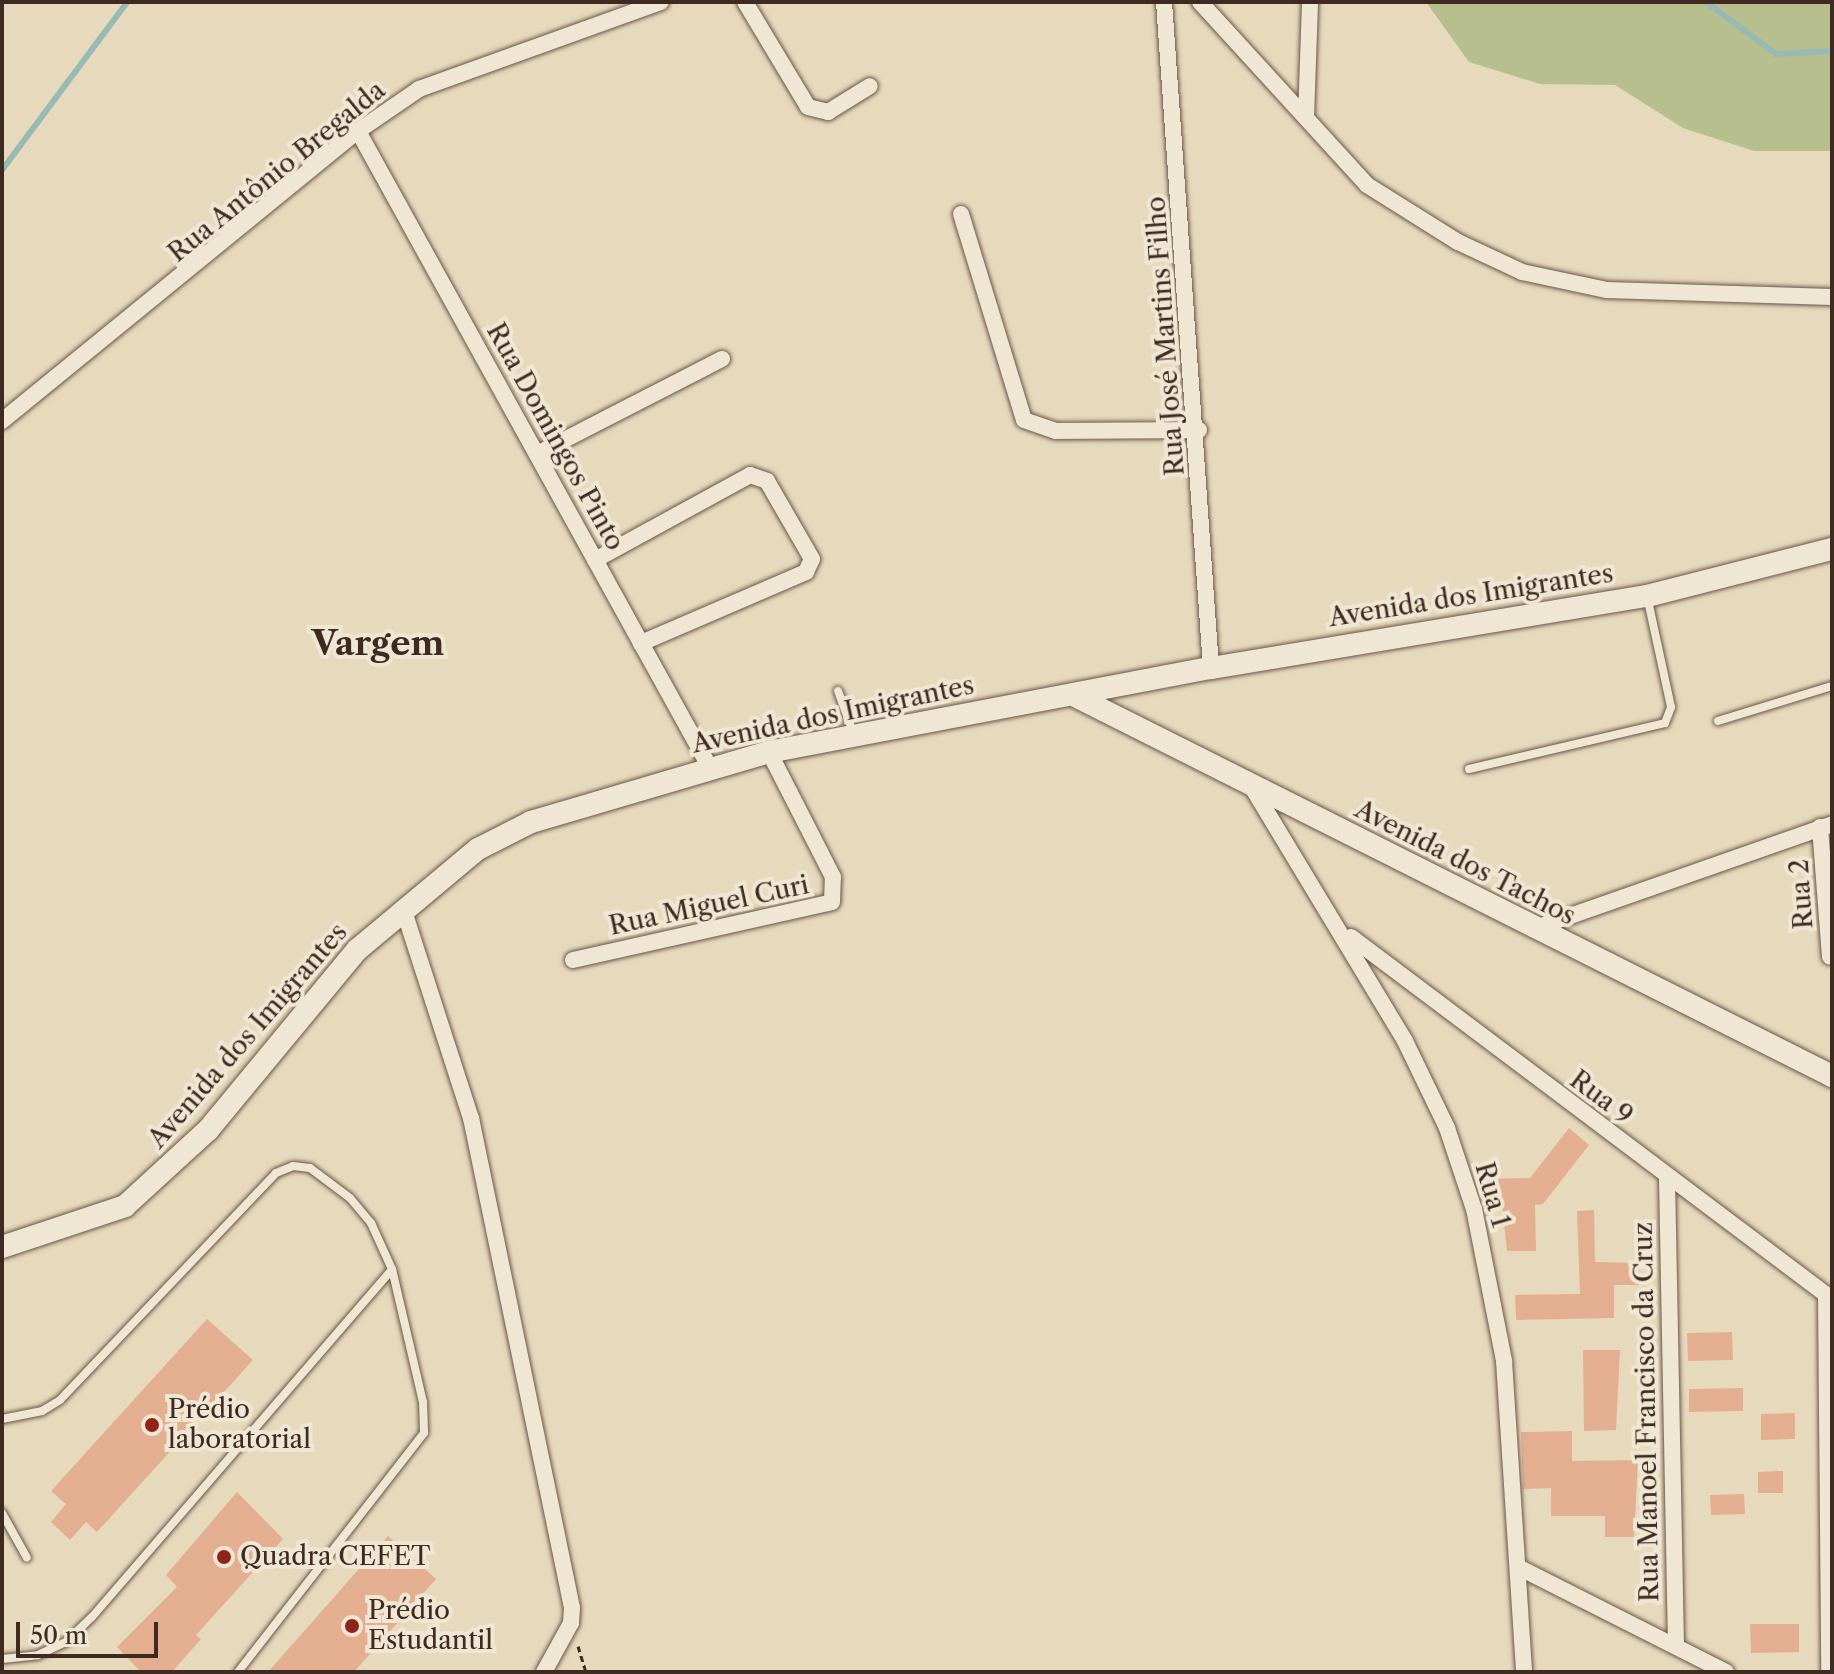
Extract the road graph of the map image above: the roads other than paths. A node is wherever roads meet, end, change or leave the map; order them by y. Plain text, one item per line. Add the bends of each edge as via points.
1 (661, 2) edge
2 (745, 2) edge
3 (1164, 2) edge
4 (1200, 2) edge
5 (1310, 2) edge
6 (870, 86) dead end
7 (1306, 118) junction
8 (358, 131) junction
9 (961, 214) dead end
10 (1832, 297) edge
11 (722, 359) dead end
12 (2, 421) edge
13 (1199, 430) junction
14 (537, 454) junction
15 (1832, 549) edge
16 (595, 560) junction
17 (1647, 596) junction
18 (641, 643) junction
19 (1211, 668) junction
20 (1832, 686) edge
21 (838, 691) dead end
22 (1075, 696) junction
23 (1718, 721) dead end
24 (855, 736) junction
25 (769, 752) junction
26 (709, 766) junction
27 (1469, 769) dead end
28 (1249, 782) junction
29 (1826, 826) edge
30 (403, 908) junction
31 (1531, 930) junction
32 (1343, 931) junction
33 (1830, 957) dead end
34 (573, 960) dead end
35 (1832, 1076) edge
36 (1667, 1178) junction
37 (2, 1247) edge
38 (392, 1269) junction
39 (1829, 1297) edge
40 (2, 1419) edge
41 (2, 1513) edge
42 (27, 1558) dead end
43 (1518, 1567) junction
44 (1676, 1644) junction
45 (2, 1659) edge
46 (238, 1672) edge
47 (544, 1672) edge
48 (1524, 1672) edge
49 (1726, 1672) edge
50 (1829, 1672) edge

1 - 8 street, Rua Antônio Bregalda via 467,68 419,89
2 - 6 street via 808,107 828,112
3 - 13 street, Rua José Martins Filho
4 - 7 street
5 - 7 street
7 - 10 street via 1367,185 1458,242 1522,272 1607,290
8 - 12 street, Rua Antônio Bregalda
8 - 14 street, Rua Domingos Pinto
9 - 13 street via 1024,420 1056,431
11 - 14 street
13 - 19 street, Rua José Martins Filho
14 - 16 street, Rua Domingos Pinto
15 - 17 street, Avenida dos Imigrantes
16 - 18 street, Rua Domingos Pinto
16 - 18 street via 750,475 767,481 812,559 806,572
17 - 19 street, Avenida dos Imigrantes
17 - 27 lane via 1671,707 1665,723
18 - 26 street, Rua Domingos Pinto
19 - 22 street, Avenida dos Imigrantes
20 - 23 lane
21 - 24 lane
22 - 24 street, Avenida dos Imigrantes
22 - 28 street, Avenida dos Tachos
24 - 25 street, Avenida dos Imigrantes
25 - 26 street, Avenida dos Imigrantes
25 - 34 street, Rua Miguel Curi via 833,877 832,902
26 - 30 street, Avenida dos Imigrantes via 531,822 478,849
28 - 31 street, Avenida dos Tachos
28 - 32 street, Rua 1
29 - 31 street
29 - 33 street, Rua 2
30 - 37 street, Avenida dos Imigrantes via 357,950 208,1130 147,1188 125,1206 61,1232
30 - 47 street via 471,1118 572,1608 571,1623
31 - 35 street, Avenida dos Tachos
32 - 36 street, Rua 9
32 - 43 street, Rua 1 via 1447,1128 1474,1209 1504,1361
36 - 39 street, Rua 9
36 - 44 street, Rua Manoel Francisco da Cruz
38 - 40 lane via 371,1223 350,1198 310,1168 293,1166 276,1173 60,1400 42,1411
38 - 45 lane via 92,1617 66,1642 38,1655
38 - 46 lane via 423,1402 424,1433
39 - 50 street
41 - 42 lane
43 - 44 street
43 - 48 street, Rua 1
44 - 49 street

